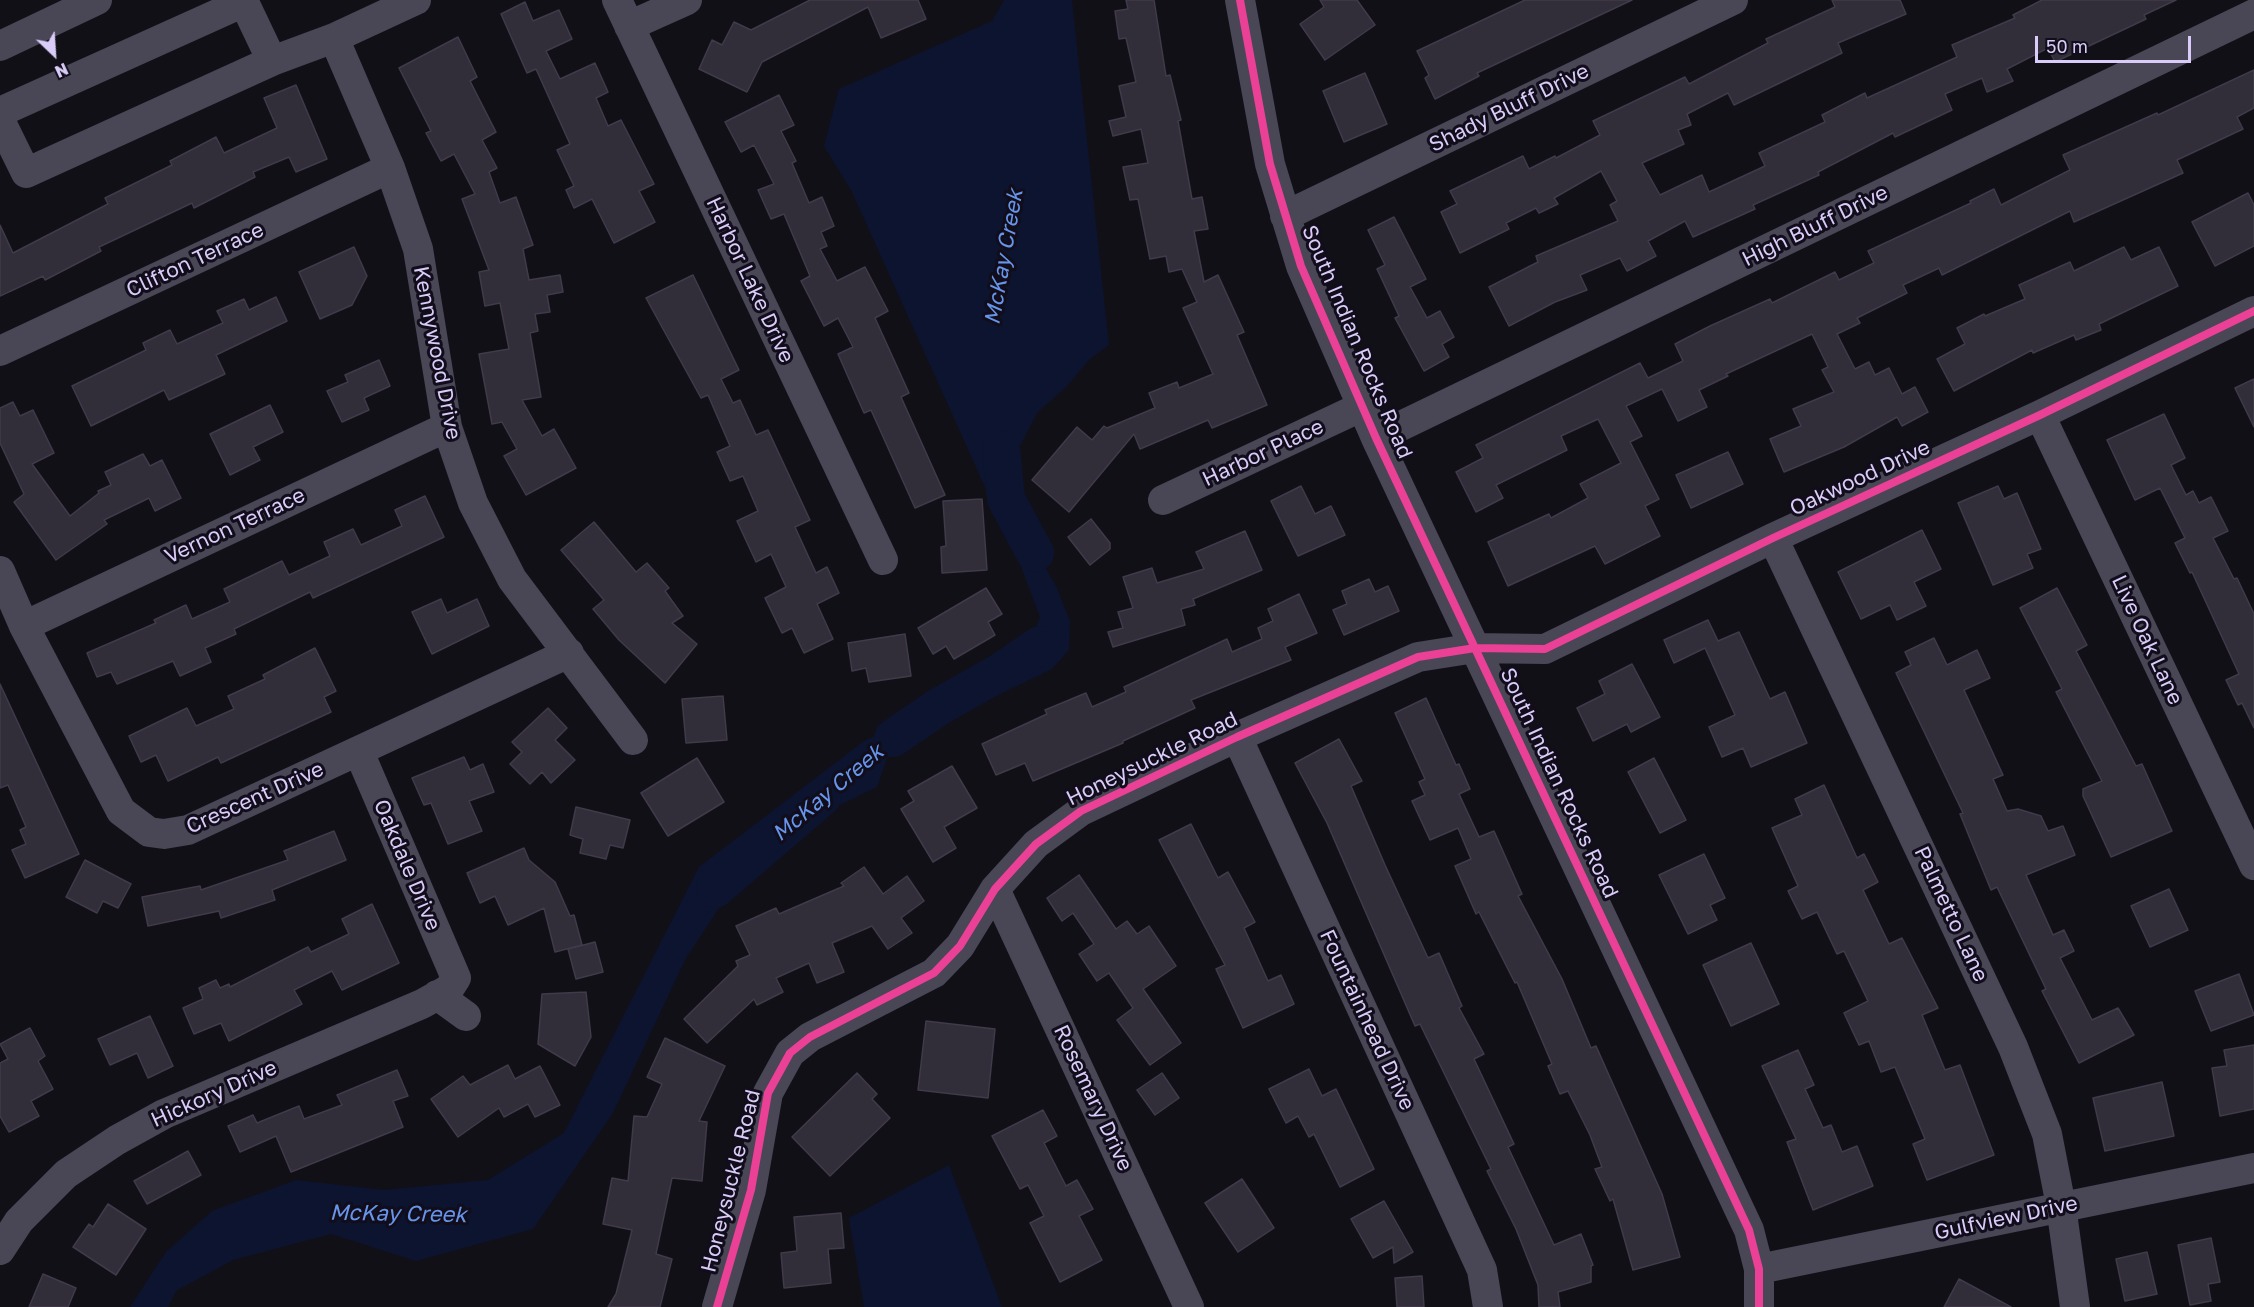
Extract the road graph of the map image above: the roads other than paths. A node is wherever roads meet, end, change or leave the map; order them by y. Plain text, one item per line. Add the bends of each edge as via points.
1 (97, 0) edge
2 (416, 0) edge
3 (687, 0) edge
4 (1240, 0) edge
5 (1733, 0) edge
6 (244, 1) edge
7 (623, 13) edge
8 (2254, 14) edge
9 (334, 38) junction
10 (0, 46) edge
11 (272, 62) junction
12 (0, 112) edge
13 (0, 120) edge
14 (390, 168) junction
15 (1285, 216) junction
16 (2254, 311) edge
17 (0, 351) edge
18 (1363, 406) junction
19 (2040, 415) junction
20 (447, 427) junction
21 (1376, 438) junction
22 (1162, 500) dead end
23 (1773, 538) junction
24 (883, 560) dead end
25 (0, 571) edge
26 (24, 626) junction
27 (1475, 648) junction
28 (569, 653) junction
29 (1237, 737) junction
30 (633, 740) dead end
31 (358, 753) junction
32 (2254, 865) edge
33 (995, 889) junction
34 (446, 987) junction
35 (466, 1016) dead end
36 (2254, 1168) edge
37 (2061, 1206) junction
38 (0, 1250) edge
39 (1759, 1269) junction
40 (717, 1307) edge
41 (1189, 1307) edge
42 (1488, 1307) edge
43 (1759, 1307) edge
44 (2075, 1307) edge

1 - 10 street
2 - 9 street
3 - 7 street
4 - 15 street, South Indian Rocks Road via 1269,164
5 - 15 street, Shady Bluff Drive
6 - 11 street
6 - 12 street
7 - 24 street, Harbor Lake Drive
8 - 21 street, High Bluff Drive
9 - 11 street
9 - 14 street, Kennywood Drive
11 - 13 street via 26,173
14 - 17 street, Clifton Terrace
14 - 20 street, Kennywood Drive via 418,249
15 - 18 street, South Indian Rocks Road via 1301,266
16 - 19 street, Oakwood Drive
18 - 21 street, South Indian Rocks Road
18 - 22 street, Harbor Place
19 - 23 street, Oakwood Drive
19 - 32 street, Live Oak Lane
20 - 26 street, Vernon Terrace
20 - 28 street, Kennywood Drive via 473,503 512,579
21 - 27 street, South Indian Rocks Road
23 - 27 street, Oakwood Drive via 1545,649
23 - 37 street, Palmetto Lane via 2013,1047 2047,1134
25 - 26 street, Crescent Drive
26 - 31 street, Crescent Drive via 121,811 149,832 188,830
27 - 29 street, Honeysuckle Road via 1418,657
27 - 39 street, South Indian Rocks Road via 1749,1230
28 - 30 street, Kennywood Drive
28 - 31 street, Crescent Drive
29 - 33 street, Honeysuckle Road via 1081,811 1036,844
29 - 42 street, Fountainhead Drive via 1482,1270
31 - 34 street, Oakdale Drive
33 - 40 street, Honeysuckle Road via 960,946 934,973 819,1032 790,1053 768,1093 751,1190
33 - 41 street, Rosemary Drive
34 - 35 street
34 - 38 street, Hickory Drive via 164,1114 117,1140 66,1174 19,1221
36 - 37 street, Gulfview Drive
37 - 39 street, Gulfview Drive
37 - 44 street, Palmetto Lane
39 - 43 street, South Indian Rocks Road

